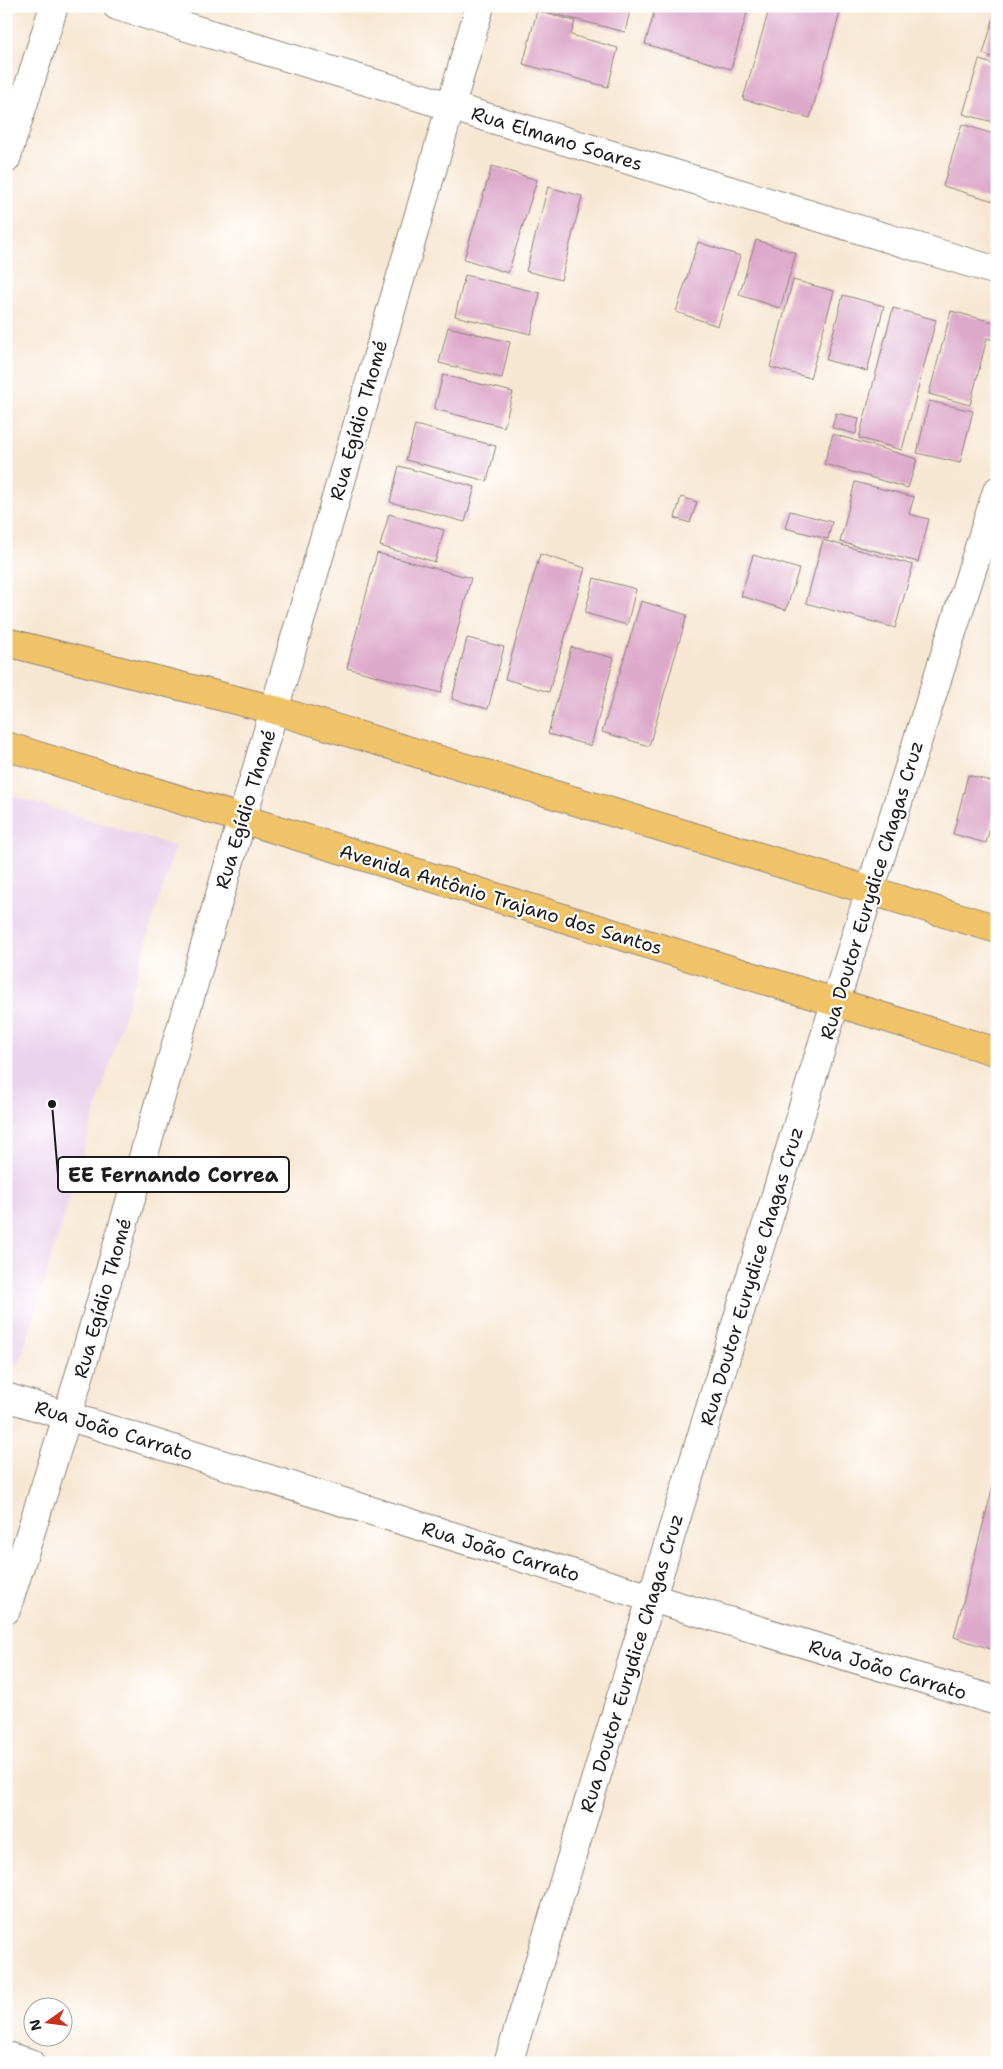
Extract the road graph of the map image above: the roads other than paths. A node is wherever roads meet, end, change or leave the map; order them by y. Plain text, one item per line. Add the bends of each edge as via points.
1 (54, 6) edge
2 (117, 6) edge
3 (480, 6) edge
4 (449, 106) junction
5 (6, 159) edge
6 (997, 271) edge
7 (997, 490) edge
8 (6, 642) edge
9 (275, 710) junction
10 (6, 746) edge
11 (242, 818) junction
12 (870, 890) junction
13 (997, 929) edge
14 (836, 1004) junction
15 (997, 1052) edge
16 (6, 1396) edge
17 (68, 1414) junction
18 (651, 1598) junction
19 (6, 1610) edge
20 (997, 1701) edge
21 (6, 2056) edge
22 (30, 2063) edge
23 (508, 2063) edge

1 - 5 street
2 - 4 street, Rua Elmano Soares
3 - 4 street, Rua Egídio Thomé
4 - 6 street, Rua Elmano Soares
4 - 9 street, Rua Egídio Thomé
7 - 12 street, Rua Doutor Eurydice Chagas Cruz
8 - 9 main road
9 - 11 street, Rua Egídio Thomé
9 - 12 main road
10 - 11 main road, Avenida Antônio Trajano dos Santos
11 - 14 main road, Avenida Antônio Trajano dos Santos
11 - 17 street, Rua Egídio Thomé
12 - 13 main road
12 - 14 street, Rua Doutor Eurydice Chagas Cruz
14 - 15 main road, Avenida Antônio Trajano dos Santos
14 - 18 street, Rua Doutor Eurydice Chagas Cruz
16 - 17 street, Rua João Carrato
17 - 18 street, Rua João Carrato
17 - 19 street, Rua Egídio Thomé
18 - 20 street, Rua João Carrato
18 - 23 street, Rua Doutor Eurydice Chagas Cruz
21 - 22 street

